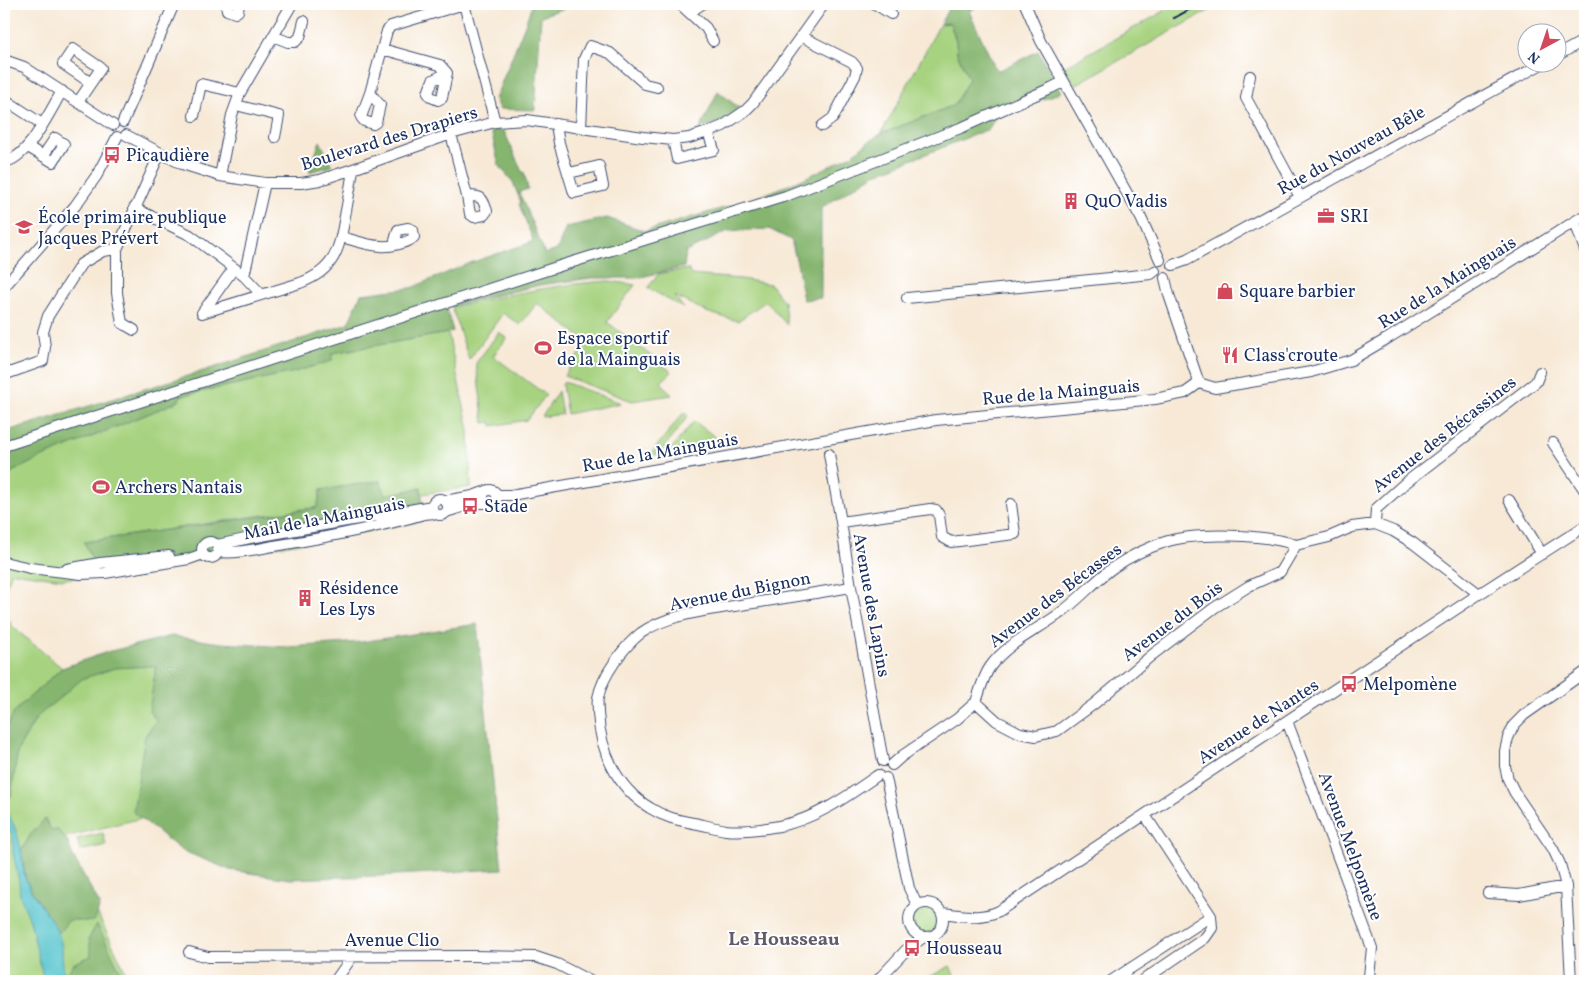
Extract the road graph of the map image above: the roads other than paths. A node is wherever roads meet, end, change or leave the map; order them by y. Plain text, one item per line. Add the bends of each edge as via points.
1 (174, 4) edge
2 (226, 4) edge
3 (240, 4) edge
4 (292, 4) edge
5 (464, 4) edge
6 (680, 4) edge
7 (702, 4) edge
8 (824, 4) edge
9 (875, 4) edge
10 (1025, 4) edge
11 (690, 12) junction
12 (891, 14) dead end
13 (304, 21) dead end
14 (273, 36) junction
15 (801, 36) junction
16 (1585, 40) edge
17 (713, 41) dead end
18 (382, 49) junction
19 (1566, 50) edge
20 (4, 60) edge
21 (1527, 72) edge
22 (448, 73) dead end
23 (1250, 76) dead end
24 (1063, 82) junction
25 (90, 83) dead end
26 (658, 87) dead end
27 (62, 91) junction
28 (240, 93) junction
29 (370, 93) dead end
30 (78, 102) junction
31 (6, 104) edge
32 (236, 105) junction
33 (194, 116) dead end
34 (495, 122) junction
35 (42, 124) junction
36 (118, 124) junction
37 (556, 124) junction
38 (822, 126) dead end
39 (581, 128) junction
40 (708, 132) junction
41 (452, 134) junction
42 (122, 136) junction
43 (275, 136) dead end
44 (673, 140) junction
45 (28, 146) junction
46 (160, 153) junction
47 (43, 156) dead end
48 (4, 162) edge
49 (354, 169) junction
50 (569, 173) dead end
51 (220, 176) junction
52 (265, 183) junction
53 (467, 196) dead end
54 (1300, 197) junction
55 (134, 208) junction
56 (1585, 215) edge
57 (1575, 222) junction
58 (342, 237) junction
59 (394, 244) dead end
60 (117, 249) junction
61 (1585, 250) edge
62 (1160, 260) junction
63 (1173, 265) junction
64 (234, 268) junction
65 (1155, 271) junction
66 (244, 276) junction
67 (1165, 278) junction
68 (4, 287) edge
69 (261, 294) junction
70 (907, 298) dead end
71 (134, 330) dead end
72 (1540, 372) dead end
73 (10, 373) dead end
74 (1199, 383) junction
75 (1553, 443) dead end
76 (4, 446) edge
77 (829, 454) dead end
78 (1585, 491) edge
79 (484, 492) junction
80 (497, 495) junction
81 (1510, 500) dead end
82 (486, 503) junction
83 (1011, 504) dead end
84 (445, 506) junction
85 (841, 522) junction
86 (1375, 524) junction
87 (1585, 526) edge
88 (1296, 545) junction
89 (1542, 554) junction
90 (4, 562) edge
91 (851, 587) junction
92 (1478, 594) junction
93 (1585, 672) edge
94 (976, 702) junction
95 (1287, 721) junction
96 (888, 763) junction
97 (882, 776) junction
98 (1145, 815) junction
99 (1566, 886) junction
100 (1488, 893) dead end
101 (917, 906) junction
102 (942, 913) junction
103 (1211, 916) junction
104 (910, 926) junction
105 (924, 937) junction
106 (906, 950) junction
107 (189, 952) dead end
108 (352, 957) junction
109 (1370, 980) edge
110 (336, 981) edge
111 (590, 981) edge
112 (877, 981) edge
113 (1111, 981) edge
114 (1142, 981) edge
115 (1570, 981) edge

1 - 36 street
2 - 3 street via 227,10 235,13
4 - 14 street
5 - 18 street via 391,26
5 - 34 street
6 - 11 street
7 - 11 street
8 - 15 street, Boulevard des Drapiers
9 - 12 street
10 - 24 street via 1040,41
11 - 17 street via 706,28
13 - 14 street via 300,37 295,42
14 - 28 street
15 - 38 street via 852,62 857,68 856,76 833,118
15 - 40 street, Boulevard des Drapiers via 753,103 729,122
16 - 19 street
18 - 22 street via 440,64
18 - 29 street
20 - 27 street via 24,67
21 - 54 street, Rue du Nouveau Bêle
23 - 54 street via 1246,98
24 - 62 street via 1141,218
24 - 76 street via 963,127 786,196
25 - 30 street
26 - 39 street via 644,84 610,53 590,46 584,60
27 - 30 street
27 - 35 street
28 - 32 street
28 - 33 street via 201,84
30 - 36 street
31 - 35 street
32 - 43 street via 279,116
32 - 51 street
34 - 37 street, Boulevard des Drapiers via 527,120
34 - 41 street, Boulevard des Drapiers
35 - 45 street
36 - 42 street via 112,131
36 - 42 street via 128,127
37 - 39 street, Boulevard des Drapiers
37 - 50 street
39 - 44 street, Boulevard des Drapiers
40 - 44 street, Boulevard des Drapiers
40 - 44 street via 714,150 677,160
41 - 49 street, Boulevard des Drapiers
41 - 53 street
42 - 46 street, Boulevard des Drapiers
42 - 68 street via 75,206
45 - 47 street
45 - 48 street via 11,161
46 - 51 street, Boulevard des Drapiers
46 - 55 street
49 - 52 street, Boulevard des Drapiers via 301,183
49 - 58 street
51 - 52 street, Boulevard des Drapiers
52 - 66 street
54 - 63 street, Rue du Nouveau Bêle
55 - 60 street
55 - 64 street via 190,235
56 - 57 street, Rue de la Mainguais
57 - 61 street
57 - 74 street, Rue de la Mainguais via 1351,360 1311,372 1224,387
58 - 59 street via 381,246
58 - 69 street via 332,261 314,278
60 - 71 street via 117,293 122,323
60 - 73 street via 103,251 81,264 48,316 43,332 43,361
62 - 63 street via 1169,260
62 - 65 street
63 - 67 street via 1172,273
64 - 66 street
64 - 69 street via 202,313
65 - 67 street
65 - 70 street via 1142,275
66 - 69 street
67 - 74 street
72 - 86 street, Avenue des Bécassines via 1536,382 1376,509
74 - 80 street, Rue de la Mainguais via 1185,393 1155,399 936,420
75 - 78 street
77 - 85 street, Avenue des Lapins
79 - 80 street via 491,490
79 - 82 street via 482,496
79 - 84 street
80 - 82 street via 494,503
81 - 89 street
82 - 84 street
83 - 85 street via 1015,534 951,542 942,537 936,510
84 - 90 street, Mail de la Mainguais via 440,515 433,510 250,538 211,554 105,572 81,574
85 - 91 street, Avenue des Lapins
86 - 88 street via 1352,527
86 - 92 street via 1413,543
87 - 89 street, Avenue de Nantes
88 - 94 street, Avenue des Bécasses via 1257,537 1207,536 1167,542 1146,550 1113,568 1059,614 1003,652 989,668
88 - 94 street, Avenue du Bois via 1280,572 1248,586 1214,608 1057,730 1036,736 1020,733 997,721
89 - 92 street, Avenue de Nantes
91 - 96 street, Avenue des Lapins
91 - 97 street, Avenue du Bignon via 666,620 642,633 606,675 597,698 598,721 610,764 629,791 649,808 668,818 727,830 755,830 800,820 825,810
92 - 95 street, Avenue de Nantes
93 - 99 street via 1514,724 1505,751 1508,779 1552,849
94 - 96 street via 957,719
95 - 98 street, Avenue de Nantes
95 - 109 street, Avenue Melpomène via 1372,948
96 - 97 street via 893,773
97 - 101 street via 909,888
98 - 102 street, Avenue de Nantes via 999,911 977,917
98 - 103 street
99 - 100 street via 1520,894
99 - 115 street
101 - 102 street via 928,903
101 - 104 street via 910,914
102 - 105 street via 943,923 938,932
103 - 113 street
103 - 114 street via 1212,928 1206,938
104 - 105 street via 916,934
104 - 106 street
105 - 106 street
106 - 112 street
107 - 108 street, Avenue Clio via 208,957
108 - 110 street
108 - 111 street, Avenue Clio via 536,957

